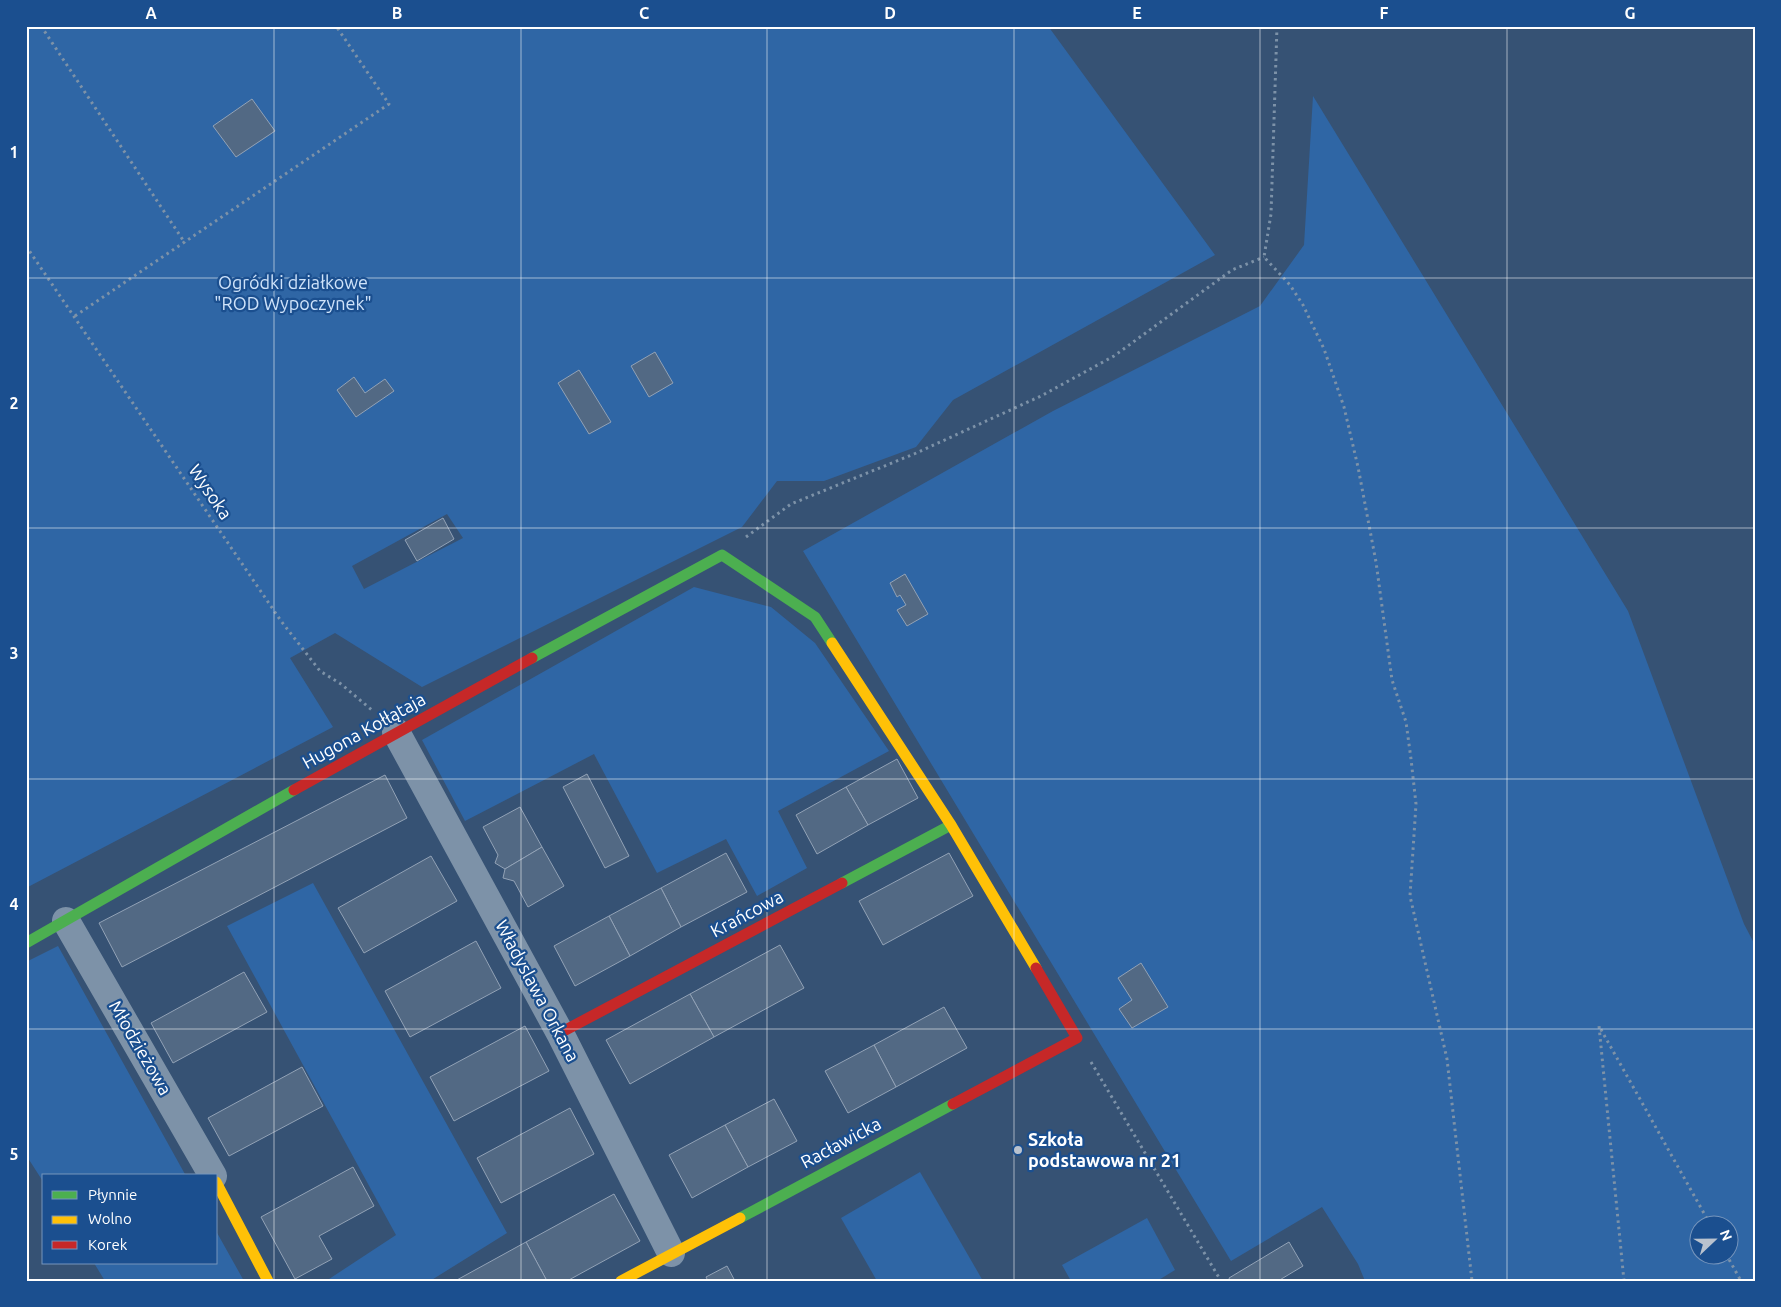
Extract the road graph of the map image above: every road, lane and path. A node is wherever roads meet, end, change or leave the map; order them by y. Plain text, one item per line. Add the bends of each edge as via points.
1 (41, 26) edge
2 (336, 26) edge
3 (1277, 26) edge
4 (185, 243) junction
5 (26, 246) edge
6 (1264, 257) junction
7 (75, 316) junction
8 (722, 555) junction
9 (396, 732) junction
10 (951, 825) junction
11 (66, 921) junction
12 (26, 943) edge
13 (560, 1033) junction
14 (1077, 1038) junction
15 (212, 1174) edge
16 (218, 1186) edge
17 (1704, 1214) edge
18 (671, 1253) junction
19 (1732, 1264) edge
20 (268, 1281) edge
21 (621, 1281) edge
22 (1221, 1281) edge
23 (1472, 1281) edge
24 (1624, 1281) edge
25 (1741, 1281) edge

1 - 4 path
2 - 4 path via 389,104
3 - 6 path via 1271,214
4 - 7 path
5 - 7 path, Wysoka
6 - 8 path via 1232,270 1114,356 1041,396 914,454 791,504
6 - 23 path via 1290,285 1324,349 1344,406 1358,467 1376,562 1392,680 1406,722 1416,804 1410,896 1447,1059
7 - 9 path, Wysoka via 308,658
8 - 9 street, Hugona Kołłątaja
8 - 10 street via 815,617
9 - 11 street, Hugona Kołłątaja
9 - 13 street, Władyslawa Orkana
10 - 13 street, Krańcowa
10 - 14 street
11 - 12 street, Hugona Kołłątaja
11 - 15 street, Młodzieżowa
13 - 18 street, Władyslawa Orkana
14 - 18 street, Racławicka
14 - 22 path
16 - 20 street
17 - 24 path via 1599,1026
18 - 21 street, Racławicka
19 - 25 path

